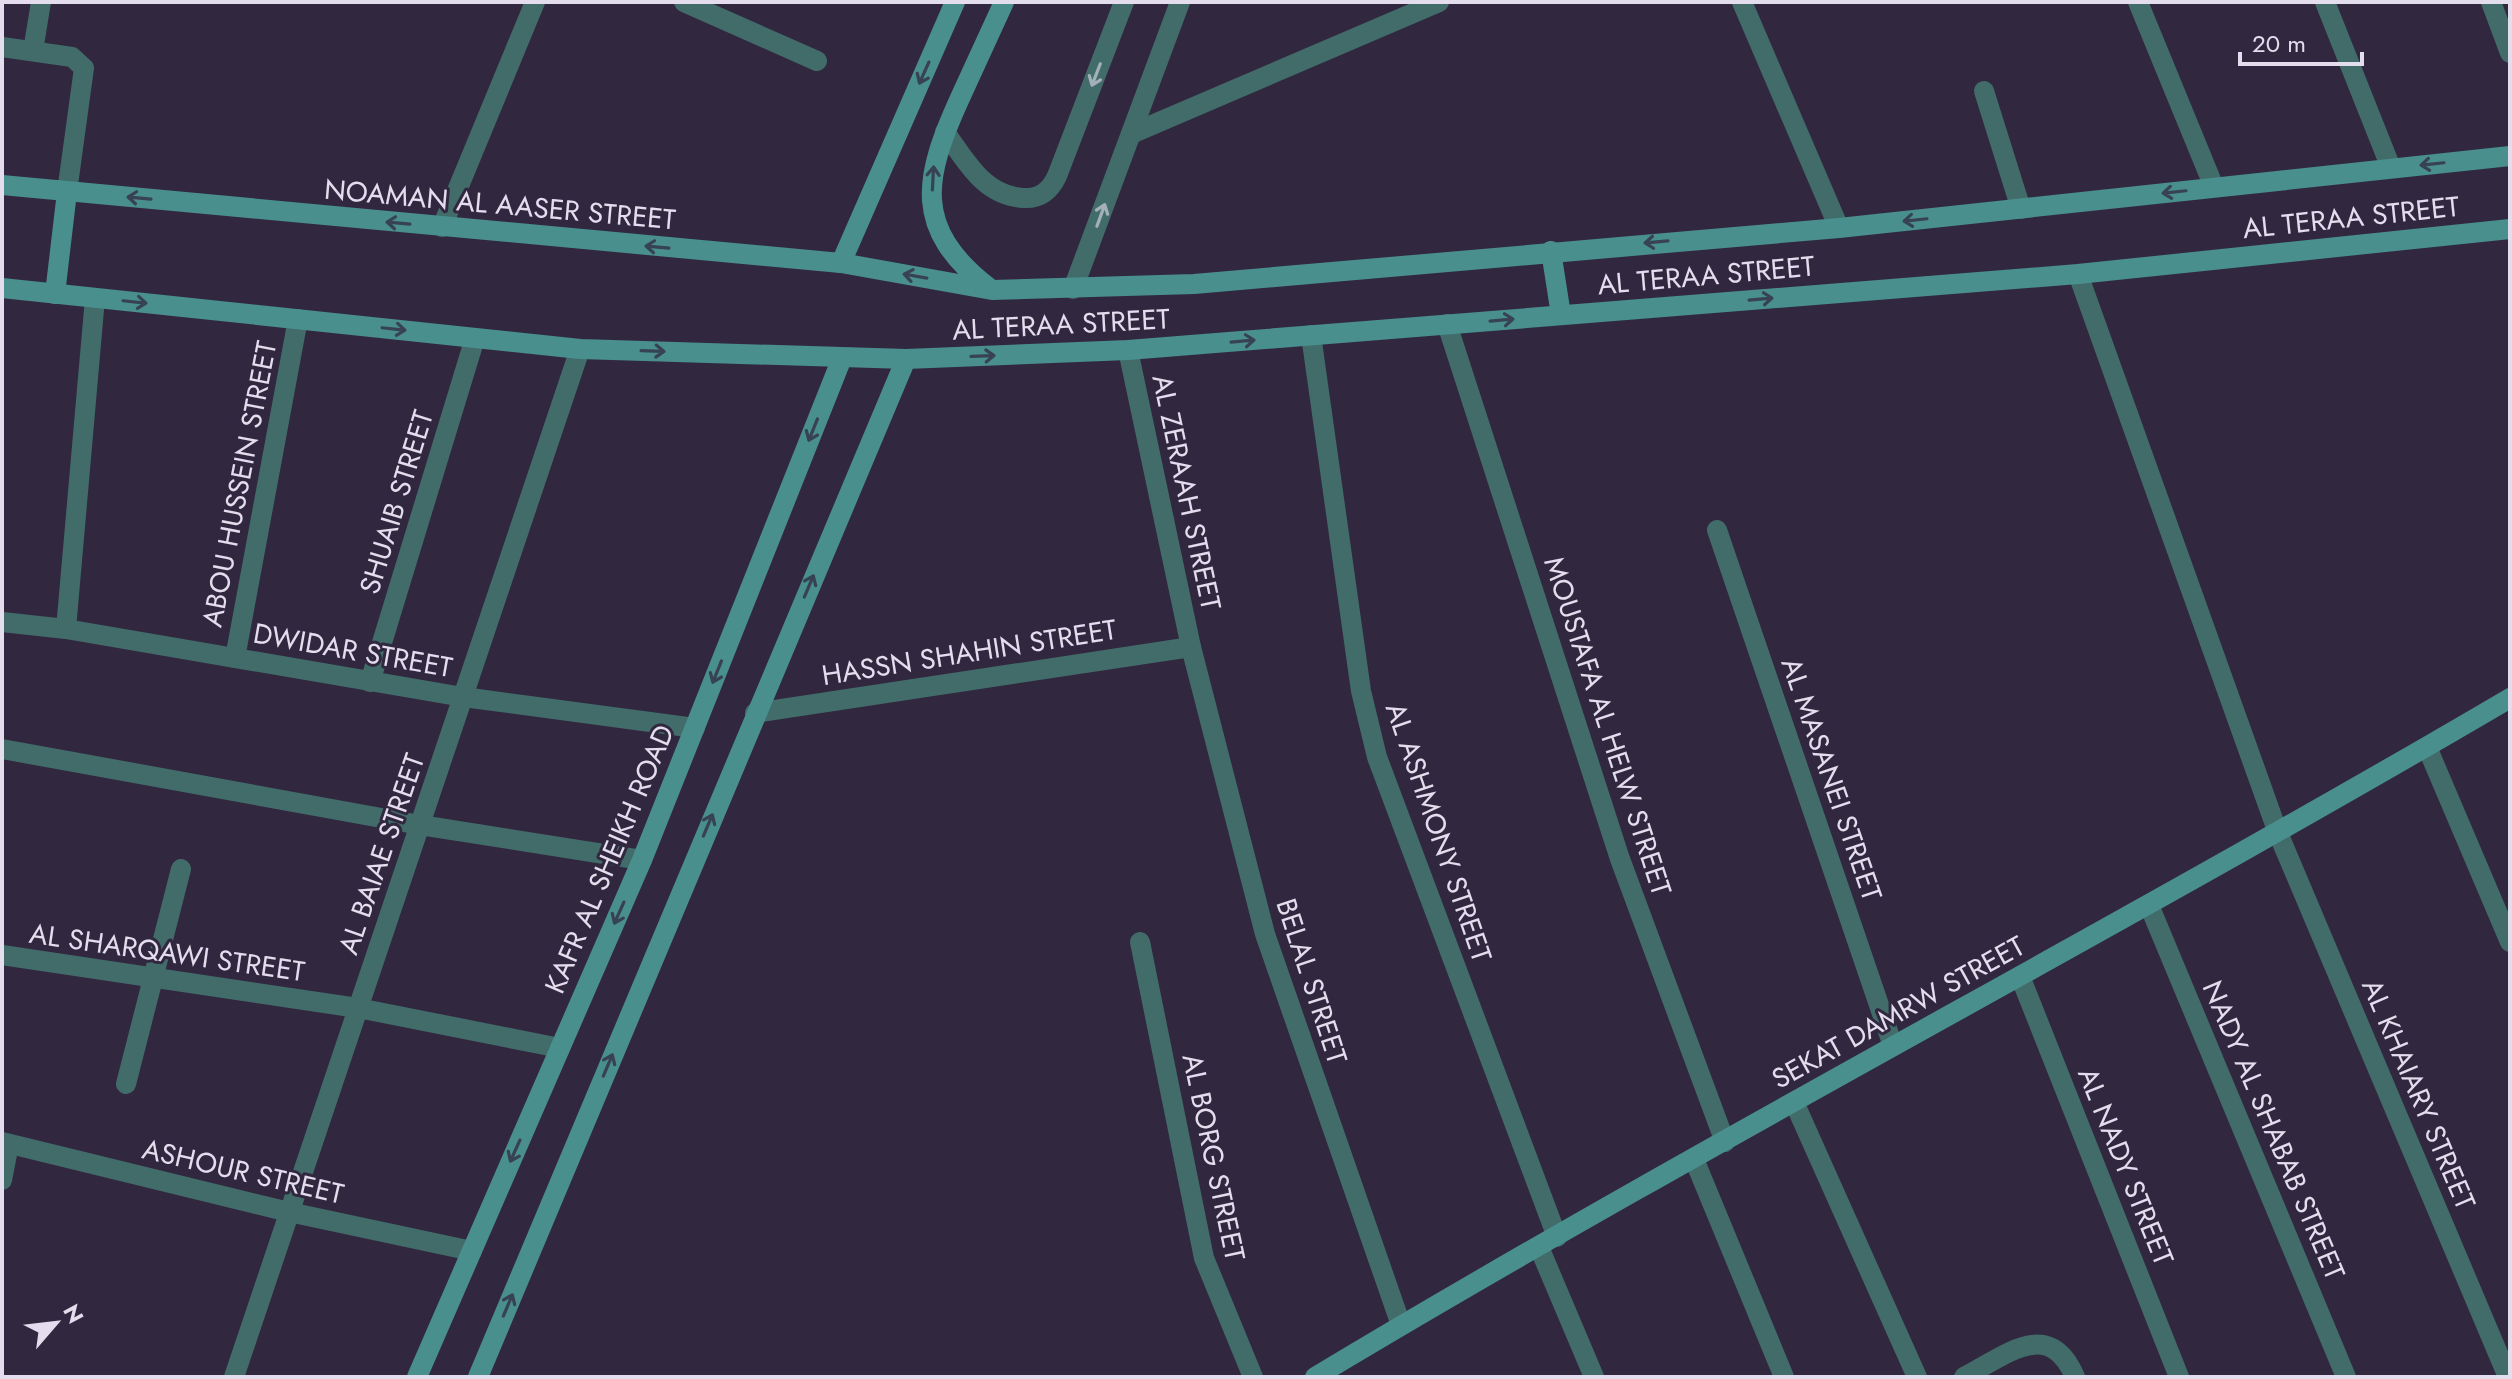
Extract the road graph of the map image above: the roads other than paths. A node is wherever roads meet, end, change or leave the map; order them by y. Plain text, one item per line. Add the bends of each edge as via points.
1 (41, 2) edge
2 (535, 2) edge
3 (684, 2) edge
4 (955, 2) edge
5 (1004, 2) edge
6 (1124, 2) edge
7 (1180, 2) edge
8 (1439, 2) edge
9 (1742, 2) edge
10 (2138, 2) edge
11 (2325, 2) edge
12 (2491, 2) edge
13 (2, 47) edge
14 (33, 51) junction
15 (2510, 53) edge
16 (817, 61) dead end
17 (1984, 91) dead end
18 (945, 132) junction
19 (1131, 134) junction
20 (2510, 156) edge
21 (2391, 168) junction
22 (2, 185) edge
23 (2214, 187) junction
24 (67, 192) junction
25 (2021, 209) junction
26 (442, 227) junction
27 (1839, 228) junction
28 (2510, 229) edge
29 (1551, 251) junction
30 (841, 263) junction
31 (2078, 274) junction
32 (2, 288) edge
33 (1073, 289) junction
34 (992, 290) junction
35 (55, 294) junction
36 (95, 298) junction
37 (1561, 315) junction
38 (298, 319) junction
39 (1447, 324) junction
40 (1311, 335) junction
41 (475, 338) junction
42 (580, 349) junction
43 (1128, 350) junction
44 (842, 358) junction
45 (906, 359) junction
46 (1717, 530) dead end
47 (2, 622) edge
48 (66, 629) junction
49 (1191, 647) junction
50 (235, 658) junction
51 (370, 682) junction
52 (463, 697) junction
53 (2510, 698) edge
54 (755, 713) junction
55 (695, 728) junction
56 (2427, 747) junction
57 (2, 749) edge
58 (420, 825) junction
59 (2278, 833) junction
60 (642, 860) junction
61 (181, 869) dead end
62 (2149, 905) junction
63 (1140, 942) dead end
64 (2510, 942) edge
65 (2, 955) edge
66 (2020, 976) junction
67 (153, 978) junction
68 (358, 1008) junction
69 (1893, 1046) junction
70 (560, 1048) junction
71 (126, 1084) dead end
72 (1794, 1102) junction
73 (1725, 1142) junction
74 (5, 1143) edge
75 (1694, 1159) junction
76 (2, 1180) edge
77 (289, 1212) junction
78 (1548, 1242) junction
79 (472, 1251) junction
80 (1401, 1325) junction
81 (234, 1377) edge
82 (417, 1377) edge
83 (478, 1377) edge
84 (1253, 1377) edge
85 (1315, 1377) edge
86 (1594, 1377) edge
87 (1784, 1377) edge
88 (1917, 1377) edge
89 (1964, 1377) edge
90 (2075, 1377) edge
91 (2179, 1377) edge
92 (2346, 1377) edge
93 (2508, 1377) edge

1 - 14 street
2 - 26 street
3 - 16 street
4 -> 30 main road
5 - 18 main road
6 -> 18 street via 1057,176 1043,195 1011,198 990,189
7 - 19 street
8 - 19 street
9 - 27 street
10 - 23 street
11 - 21 street
12 - 15 street
13 - 14 street
14 - 24 street via 72,57 86,74
17 - 25 street
34 -> 18 main road via 963,268 942,238 932,190 933,166
33 -> 19 street
20 -> 21 main road, AL TERAA STREET
21 - 23 main road, AL TERAA STREET
22 - 24 main road, NOAMAN AL AASER STREET
23 -> 25 main road, AL TERAA STREET
26 -> 24 main road, NOAMAN AL AASER STREET
24 - 35 main road
25 -> 27 main road, AL TERAA STREET
30 -> 26 main road, NOAMAN AL AASER STREET
27 -> 29 main road, AL TERAA STREET
28 - 31 main road, AL TERAA STREET
29 - 33 main road, AL TERAA STREET via 1194,284
29 - 37 main road
34 -> 30 main road, NOAMAN AL AASER STREET
37 -> 31 main road, AL TERAA STREET
31 - 59 street, AL KHAIARY STREET
32 - 35 main road
33 - 34 main road, AL TERAA STREET
35 - 36 main road
36 -> 38 main road
36 - 48 street
39 -> 37 main road, AL TERAA STREET
38 -> 41 main road
38 - 50 street, ABOU HUSSEIN STREET
39 - 40 main road, AL TERAA STREET
39 - 73 street, MOUSTAFA AL HELW STREET via 1620,859
43 -> 40 main road, AL TERAA STREET
40 - 78 street, AL ASHMONY STREET via 1361,691 1377,757
41 - 42 main road
41 - 51 street, SHUAIB STREET
42 -> 44 main road
42 - 52 street, AL BAIAE STREET
45 -> 43 main road, AL TERAA STREET
43 - 49 street, AL ZERAAH STREET
44 - 45 main road
44 -> 55 main road, KAFR AL SHEIKH ROAD
54 -> 45 main road
46 - 69 street, AL MASANEI STREET
47 - 48 street, DWIDAR STREET
48 - 50 street, DWIDAR STREET
49 - 54 street, HASSN SHAHIN STREET
49 - 80 street, BELAL STREET via 1265,934
50 - 51 street, DWIDAR STREET
51 - 52 street, DWIDAR STREET
52 - 55 street, DWIDAR STREET
52 - 58 street, AL BAIAE STREET
53 - 56 main road, SEKAT DAMRW STREET
83 -> 54 main road
55 - 60 main road, KAFR AL SHEIKH ROAD
56 - 59 main road, SEKAT DAMRW STREET
56 - 64 street
57 - 58 street
58 - 60 street
58 - 68 street, AL BAIAE STREET
59 - 62 main road, SEKAT DAMRW STREET
59 - 93 street, AL KHAIARY STREET
60 -> 70 main road, KAFR AL SHEIKH ROAD
61 - 67 street
62 - 66 main road, SEKAT DAMRW STREET
62 - 92 street, NADY AL SHABAB STREET
63 - 84 street, AL BORG STREET via 1204,1258
65 - 67 street, AL SHARQAWI STREET
66 - 69 main road, SEKAT DAMRW STREET
66 - 91 street, AL NADY STREET
67 - 68 street, AL SHARQAWI STREET
67 - 71 street
68 - 70 street, AL SHARQAWI STREET
68 - 77 street, AL BAIAE STREET
69 - 72 main road, SEKAT DAMRW STREET
70 -> 79 main road, KAFR AL SHEIKH ROAD
72 - 73 main road, SEKAT DAMRW STREET
72 - 88 street
73 - 75 main road, SEKAT DAMRW STREET
74 - 76 street
74 - 77 street, ASHOUR STREET
75 - 78 main road, SEKAT DAMRW STREET
75 - 87 street
77 - 79 street, ASHOUR STREET
77 - 81 street, AL BAIAE STREET
78 - 80 main road, SEKAT DAMRW STREET
78 - 86 street, AL ASHMONY STREET
79 - 82 main road, KAFR AL SHEIKH ROAD
80 - 85 main road, SEKAT DAMRW STREET
89 - 90 street via 2029,1343 2055,1348 2069,1361

